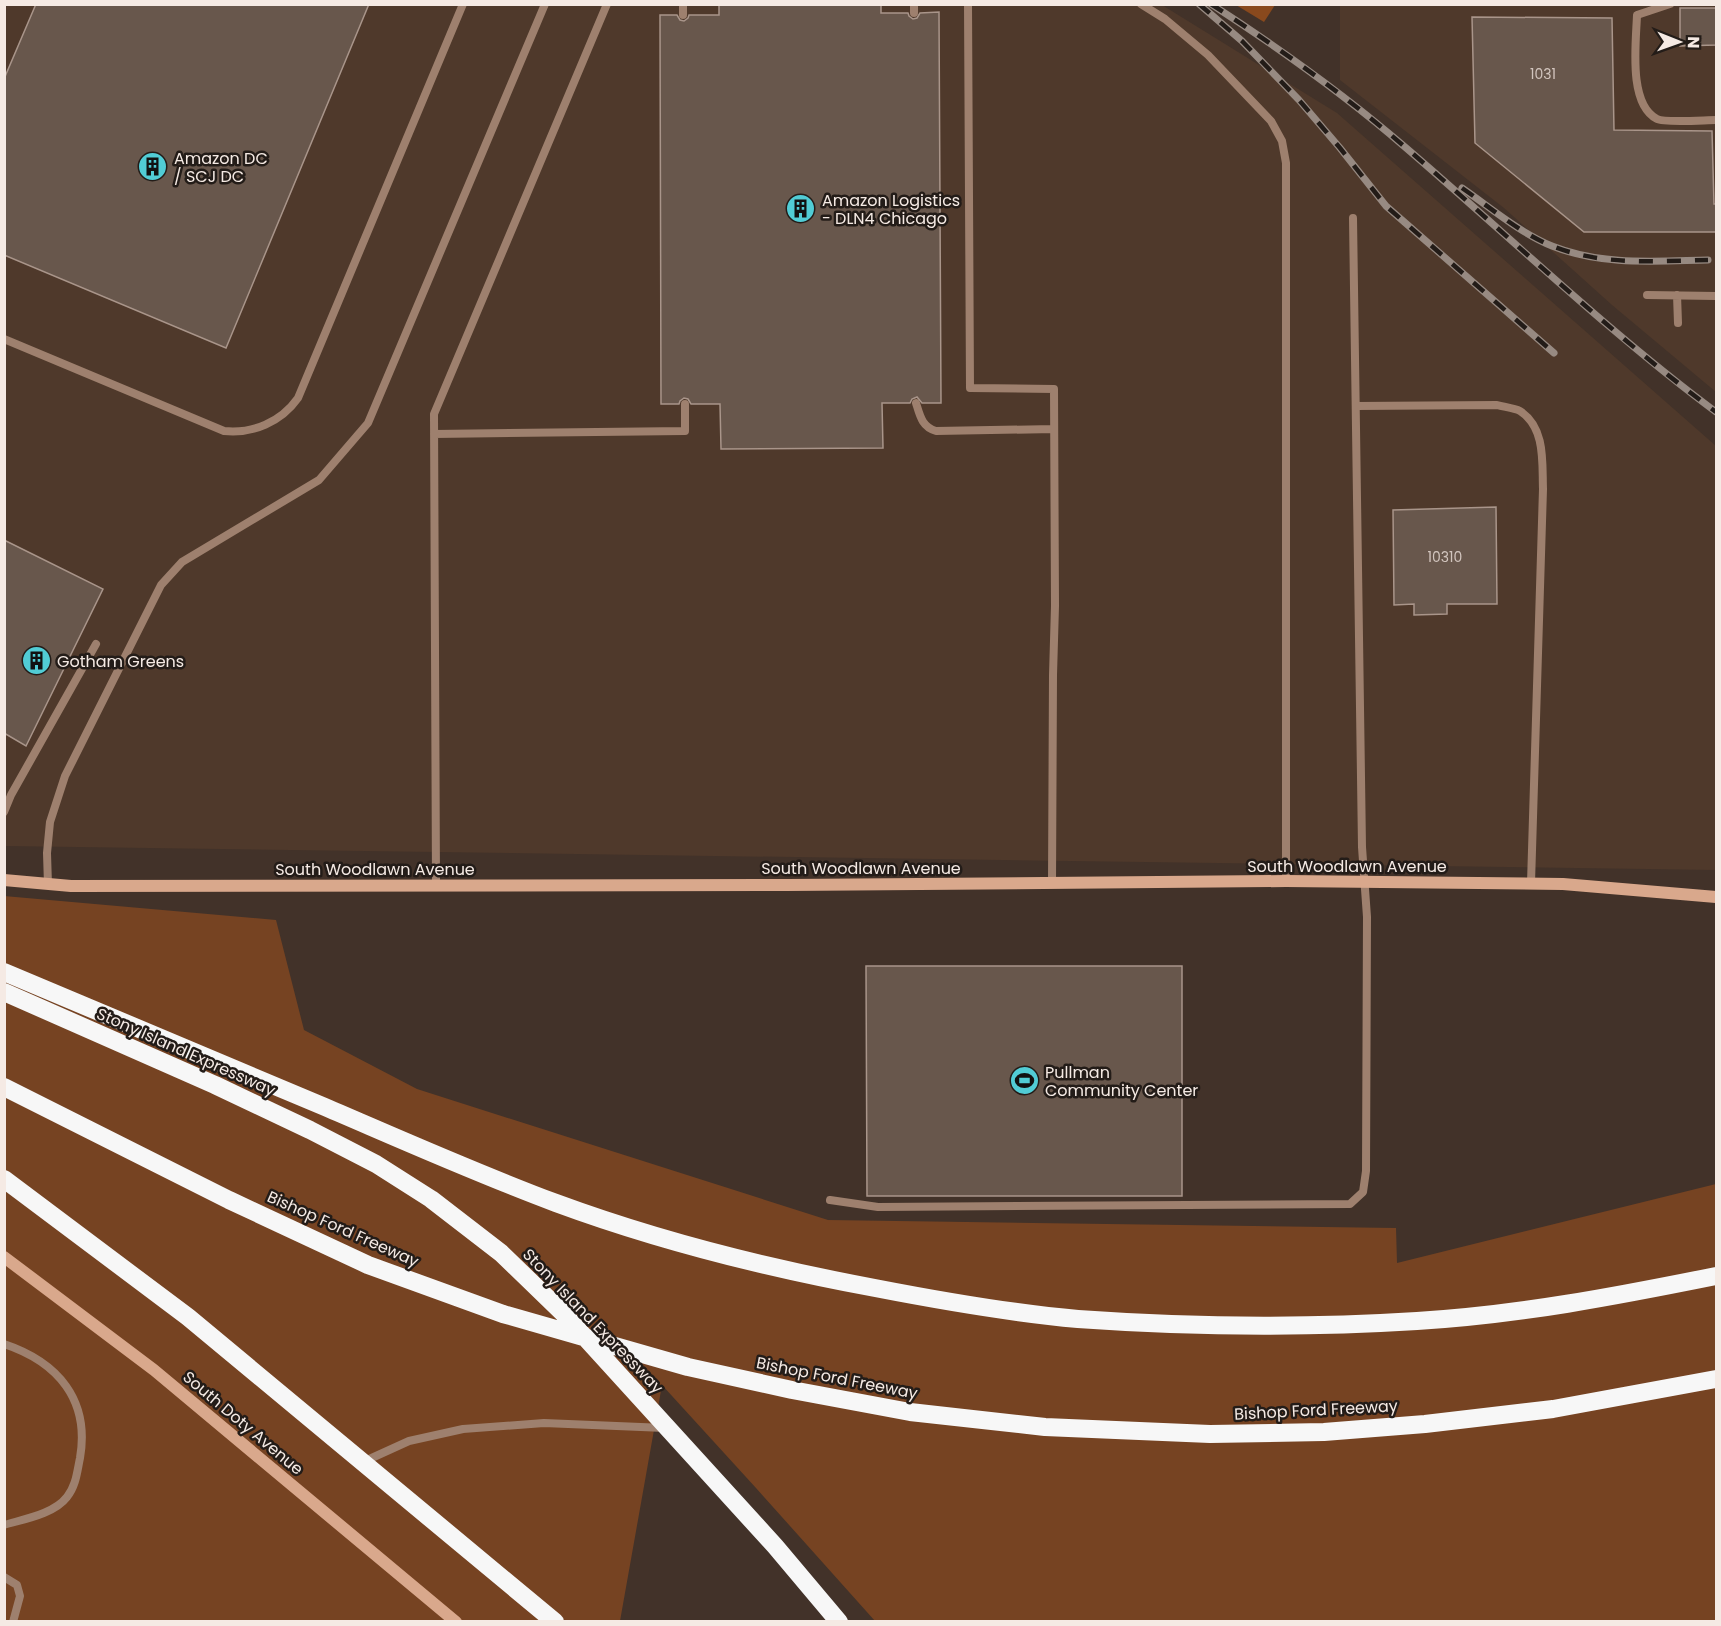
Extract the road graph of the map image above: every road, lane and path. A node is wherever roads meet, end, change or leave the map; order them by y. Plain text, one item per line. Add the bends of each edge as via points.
1 (464, 4) edge
2 (545, 4) edge
3 (607, 4) edge
4 (683, 4) edge
5 (968, 4) edge
6 (1141, 4) edge
7 (1670, 4) edge
8 (683, 15) dead end
9 (1716, 120) edge
10 (1353, 218) dead end
11 (1647, 295) dead end
12 (1677, 295) junction
13 (1716, 296) edge
14 (1678, 323) dead end
15 (4, 339) edge
16 (916, 403) dead end
17 (684, 404) dead end
18 (1356, 406) junction
19 (1054, 429) junction
20 (434, 434) junction
21 (96, 644) dead end
22 (4, 812) edge
23 (4, 880) edge
24 (1286, 881) junction
25 (1363, 883) junction
26 (1531, 883) junction
27 (1052, 884) junction
28 (48, 885) junction
29 (436, 885) junction
30 (1716, 897) edge
31 (4, 972) edge
32 (4, 992) edge
33 (4, 1087) edge
34 (4, 1179) edge
35 (830, 1200) dead end
36 (4, 1257) edge
37 (1716, 1276) edge
38 (4, 1344) edge
39 (1716, 1379) edge
40 (668, 1428) junction
41 (363, 1462) junction
42 (4, 1525) edge
43 (4, 1577) edge
44 (13, 1622) edge
45 (456, 1622) edge
46 (555, 1622) edge
47 (840, 1622) edge

1 - 15 lane via 298,398 290,409 255,430 224,431
2 - 28 lane via 368,423 319,480 182,562 161,585 65,776 50,822
3 - 20 lane via 438,401
4 - 8 lane
5 - 19 lane via 970,388 1054,388
6 - 24 lane via 1208,55 1271,121 1282,141 1286,163
7 - 9 lane via 1636,15 1635,75 1644,109 1658,120
10 - 18 lane
11 - 12 lane
12 - 13 lane
12 - 14 lane
16 - 19 lane via 921,420 928,429 936,431
17 - 20 lane via 685,431
18 - 25 lane
18 - 26 lane via 1497,405 1520,411 1533,424 1542,442 1544,489
19 - 27 lane
20 - 29 lane
21 - 22 lane
23 - 28 street, South Woodlawn Avenue
24 - 25 street, South Woodlawn Avenue
24 - 27 street, South Woodlawn Avenue
25 - 26 street, South Woodlawn Avenue
25 - 35 lane via 1367,917 1366,1171 1363,1192 1350,1204 878,1208
26 - 30 street, South Woodlawn Avenue
27 - 29 street, South Woodlawn Avenue
28 - 29 street, South Woodlawn Avenue
31 - 37 highway via 558,1204 688,1246 794,1273 968,1305 1168,1324 1279,1326 1418,1321 1530,1310
32 - 40 highway, Stony Island Expressway via 310,1130 376,1164 431,1199 501,1253 562,1312
33 - 39 highway, Bishop Ford Freeway via 368,1264 503,1314 688,1367 910,1412 1045,1427 1210,1434 1324,1432 1553,1410
34 - 41 highway via 188,1317
36 - 45 street, South Doty Avenue via 154,1370
38 - 42 lane via 52,1369 71,1392 81,1422 81,1451 75,1482 67,1497 57,1506
40 - 41 lane via 544,1424 464,1430 409,1441
40 - 47 highway, Stony Island Expressway
41 - 46 highway
43 - 44 lane via 19,1589

